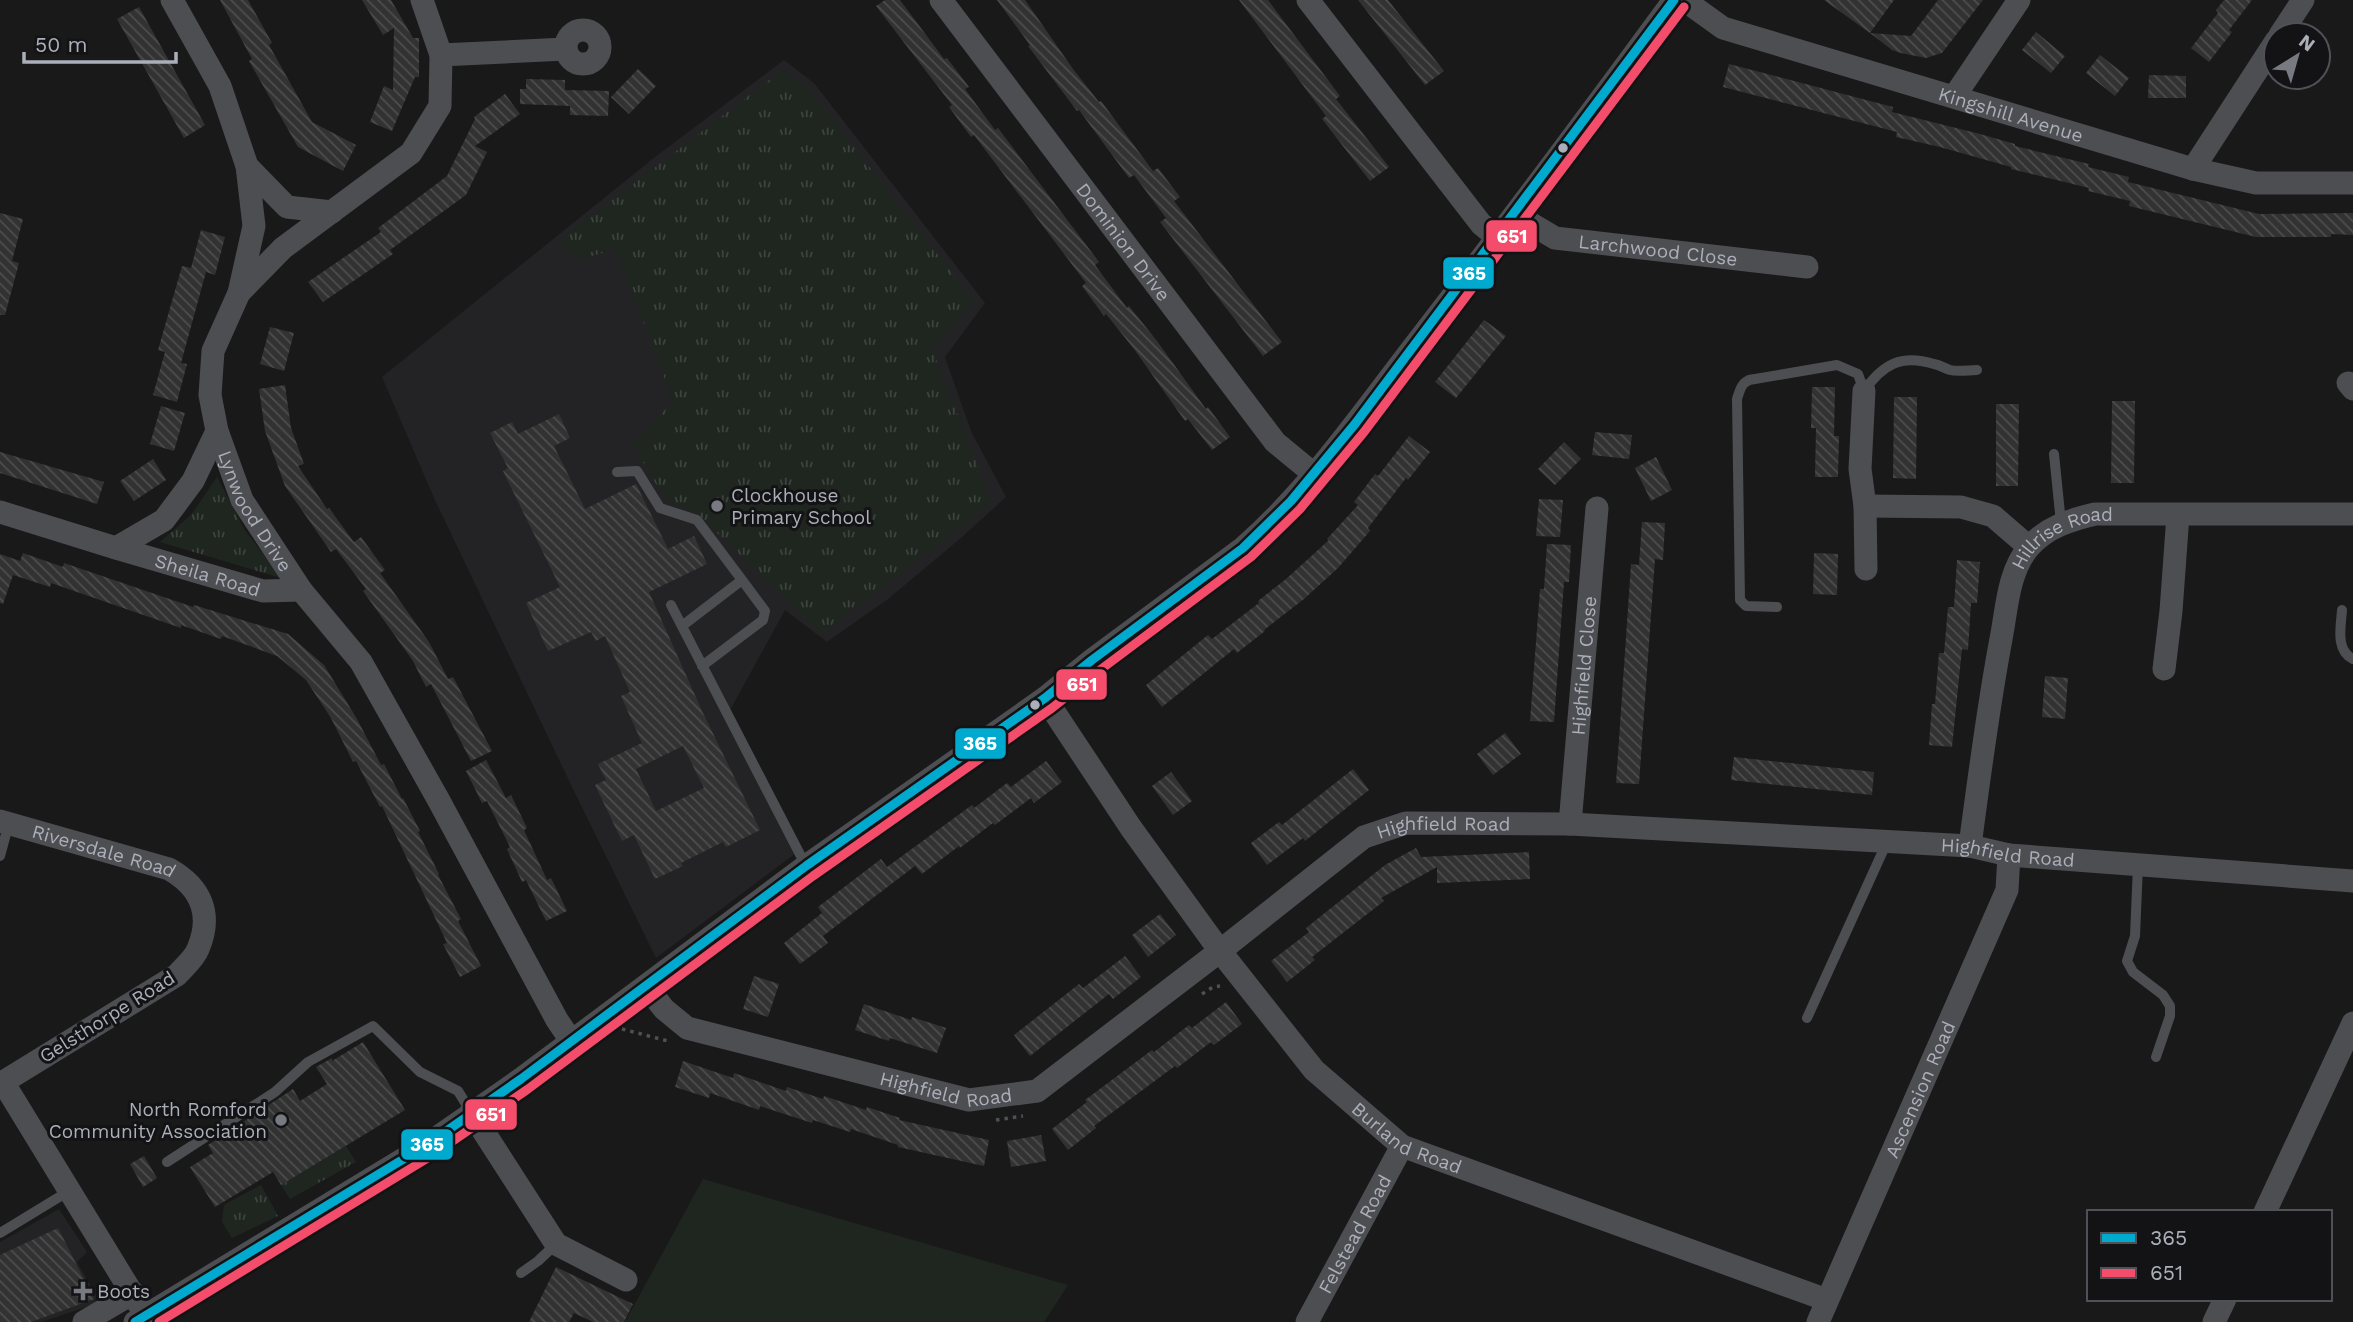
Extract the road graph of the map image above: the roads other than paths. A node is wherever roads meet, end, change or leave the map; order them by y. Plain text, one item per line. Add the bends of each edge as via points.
1 (172, 0) edge
2 (422, 0) edge
3 (942, 0) edge
4 (1308, 0) edge
5 (1674, 0) edge
6 (1680, 0) edge
7 (2019, 0) edge
8 (2303, 0) edge
9 (2289, 21) edge
10 (566, 49) dead end
11 (441, 55) junction
12 (2262, 63) edge
13 (1954, 97) junction
14 (247, 166) junction
15 (2193, 169) junction
16 (2353, 183) edge
17 (332, 212) junction
18 (1516, 215) junction
19 (1498, 238) junction
20 (1807, 267) dead end
21 (239, 293) junction
22 (1977, 370) dead end
23 (1864, 391) junction
24 (217, 431) junction
25 (2054, 454) dead end
26 (617, 471) dead end
27 (1315, 475) junction
28 (1865, 506) junction
29 (1597, 508) dead end
30 (0, 512) edge
31 (2353, 514) edge
32 (2178, 515) junction
33 (2061, 523) junction
34 (2029, 547) junction
35 (116, 548) junction
36 (1866, 569) dead end
37 (742, 579) junction
38 (301, 590) junction
39 (671, 605) dead end
40 (1777, 607) dead end
41 (2342, 610) dead end
42 (682, 626) junction
43 (2353, 659) edge
44 (702, 666) junction
45 (2164, 669) dead end
46 (1045, 698) junction
47 (4, 822) edge
48 (1570, 824) junction
49 (1887, 842) junction
50 (1969, 846) junction
51 (2009, 855) junction
52 (0, 856) edge
53 (2138, 865) junction
54 (806, 866) junction
55 (2353, 881) edge
56 (200, 897) joint
57 (1220, 951) junction
58 (646, 986) junction
59 (1807, 1018) dead end
60 (2353, 1023) edge
61 (572, 1042) junction
62 (2156, 1057) dead end
63 (1, 1083) edge
64 (471, 1112) junction
65 (1402, 1146) junction
66 (167, 1162) dead end
67 (69, 1191) junction
68 (2266, 1210) edge
69 (0, 1233) edge
70 (556, 1244) junction
71 (521, 1273) dead end
72 (626, 1280) dead end
73 (132, 1293) junction
74 (1827, 1300) junction
75 (2224, 1301) edge
76 (141, 1319) edge
77 (84, 1322) edge
78 (1307, 1322) edge
79 (1818, 1322) edge
80 (2214, 1322) edge

1 - 14 street via 220,86
2 - 11 street, Lynwood Drive
3 - 27 street, Dominion Drive via 1275,442
4 - 19 street via 1481,224
5 - 18 street
6 - 13 street, Kingshill Avenue via 1723,28
7 - 13 street
8 - 9 street
10 - 11 street
11 - 17 street, Lynwood Drive via 440,106 411,153
12 - 15 street
13 - 15 street, Kingshill Avenue
14 - 17 street via 287,207
14 - 21 street via 254,226
15 - 16 street, Kingshill Avenue via 2256,183
17 - 21 street, Lynwood Drive via 284,248
18 - 19 street
18 - 20 street, Larchwood Close via 1555,238
19 - 27 street
21 - 24 street, Lynwood Drive via 212,351 210,395
22 - 23 lane via 1902,362 1886,366
23 - 28 street via 1860,469
23 - 40 lane via 1858,374 1837,365 1749,380 1740,389 1740,600 1746,606
24 - 35 street, Sheila Road via 193,481 164,520
24 - 38 street, Lynwood Drive via 242,500
25 - 33 lane
26 - 37 lane via 637,471 660,508 697,520
27 - 46 street via 1244,548
28 - 34 street via 1961,506 1993,516
28 - 36 street
29 - 48 street, Highfield Close
30 - 35 street, Sheila Road
31 - 32 street, Hillrise Road
32 - 33 street, Hillrise Road via 2095,514
32 - 45 street
33 - 34 street, Hillrise Road
34 - 50 street, Hillrise Road via 2014,571 1988,706
35 - 38 street, Sheila Road via 263,591
37 - 42 lane
37 - 44 lane via 765,611 764,620
38 - 61 street, Lynwood Drive via 361,662
39 - 42 lane
41 - 43 lane via 2340,644
42 - 44 lane
44 - 54 lane
46 - 54 street
46 - 57 street, Burland Road
47 - 52 lane
47 - 56 street, Riversdale Road via 169,869 185,878
48 - 49 street, Highfield Road
48 - 57 street, Highfield Road via 1406,823 1364,837
49 - 50 street, Highfield Road
49 - 59 lane
50 - 51 street, Highfield Road
51 - 53 street, Highfield Road
51 - 74 street, Ascension Road via 2007,890
53 - 55 street, Highfield Road
53 - 62 lane via 2134,936 2127,961 2170,1006
54 - 58 street
56 - 63 street, Gelsthorpe Road via 206,921 198,951 177,975
57 - 58 street, Highfield Road via 1037,1091 969,1100 687,1028
57 - 65 street, Burland Road via 1314,1070
58 - 61 street
60 - 68 street
61 - 64 street
63 - 67 street
64 - 66 lane via 458,1091 420,1072 373,1026 309,1062 275,1092
64 - 70 street
64 - 76 street via 394,1173
65 - 74 street, Burland Road
65 - 78 street, Felstead Road
67 - 69 lane
67 - 73 street
70 - 71 lane
70 - 72 street
73 - 76 street
73 - 77 street
74 - 79 street, Ascension Road
75 - 80 street

